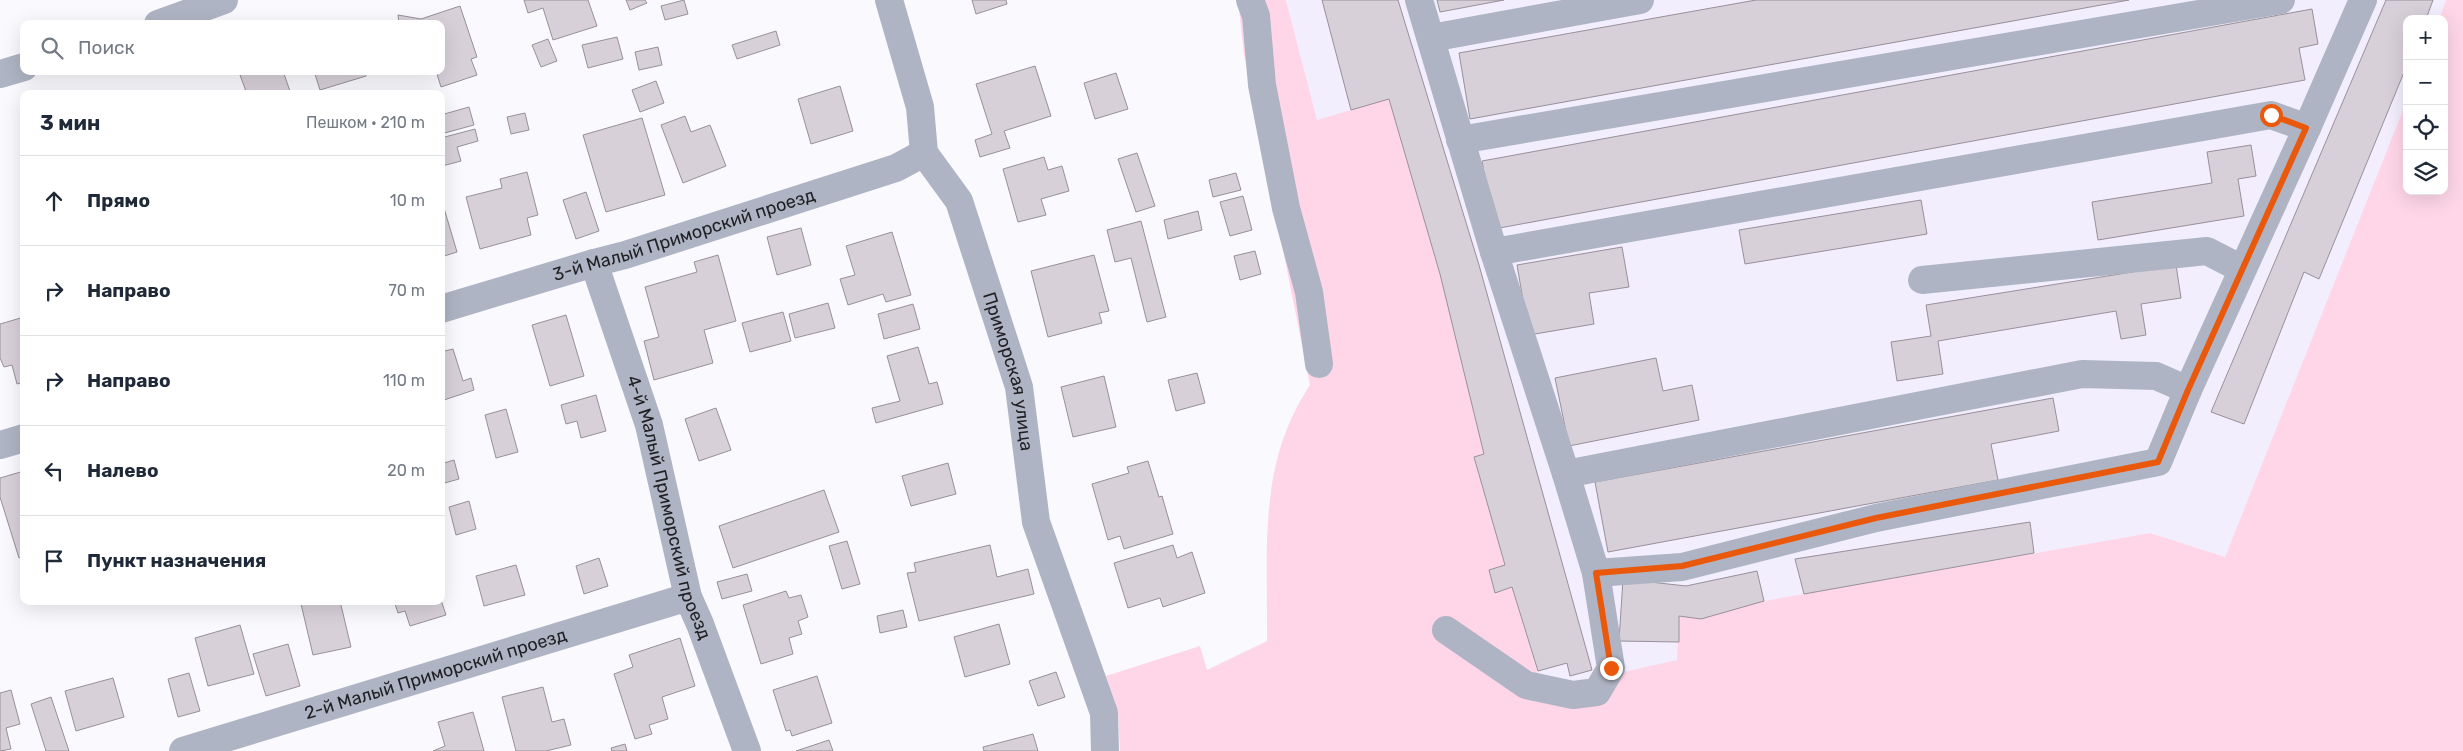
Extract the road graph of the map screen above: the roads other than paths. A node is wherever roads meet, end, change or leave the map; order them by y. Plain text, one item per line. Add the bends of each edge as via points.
1 (224, 0) edge
2 (889, 0) edge
3 (1250, 0) edge
4 (1419, 0) edge
5 (1640, 0) edge
6 (2281, 0) edge
7 (2358, 1) edge
8 (169, 20) edge
9 (1431, 38) junction
10 (20, 68) edge
11 (0, 74) edge
12 (2306, 128) junction
13 (1460, 140) junction
14 (924, 153) junction
15 (1494, 252) junction
16 (594, 263) junction
17 (2242, 269) junction
18 (1922, 280) dead end
19 (445, 308) edge
20 (1319, 364) dead end
21 (2188, 390) junction
22 (20, 439) edge
23 (0, 445) edge
24 (1566, 474) junction
25 (1596, 573) junction
26 (688, 597) junction
27 (1446, 630) dead end
28 (183, 751) edge
29 (747, 751) edge
30 (1104, 751) edge

1 - 8 street
2 - 14 street via 920,107
3 - 20 street via 1256,16 1263,93 1286,208 1309,292
4 - 9 street
5 - 9 street
6 - 13 street
7 - 12 street
9 - 13 street
10 - 11 street
12 - 15 street via 2271,115
12 - 17 street
13 - 15 street
14 - 16 street, 3-й Малый Приморский проезд via 896,168
14 - 30 street, Приморская улица via 959,201 1019,387 1036,522 1104,712
15 - 24 street
16 - 19 street, 3-й Малый Приморский проезд
16 - 26 street, 4-й Малый Приморский проезд via 649,425
17 - 18 street via 2207,251
17 - 21 street
21 - 24 street via 2156,376 2082,374
21 - 25 street via 2158,462 1876,518 1682,566
22 - 23 street
24 - 25 street
25 - 27 street via 1611,668 1597,692 1573,695 1526,685
26 - 28 street, 2-й Малый Приморский проезд
26 - 29 street, 4-й Малый Приморский проезд

